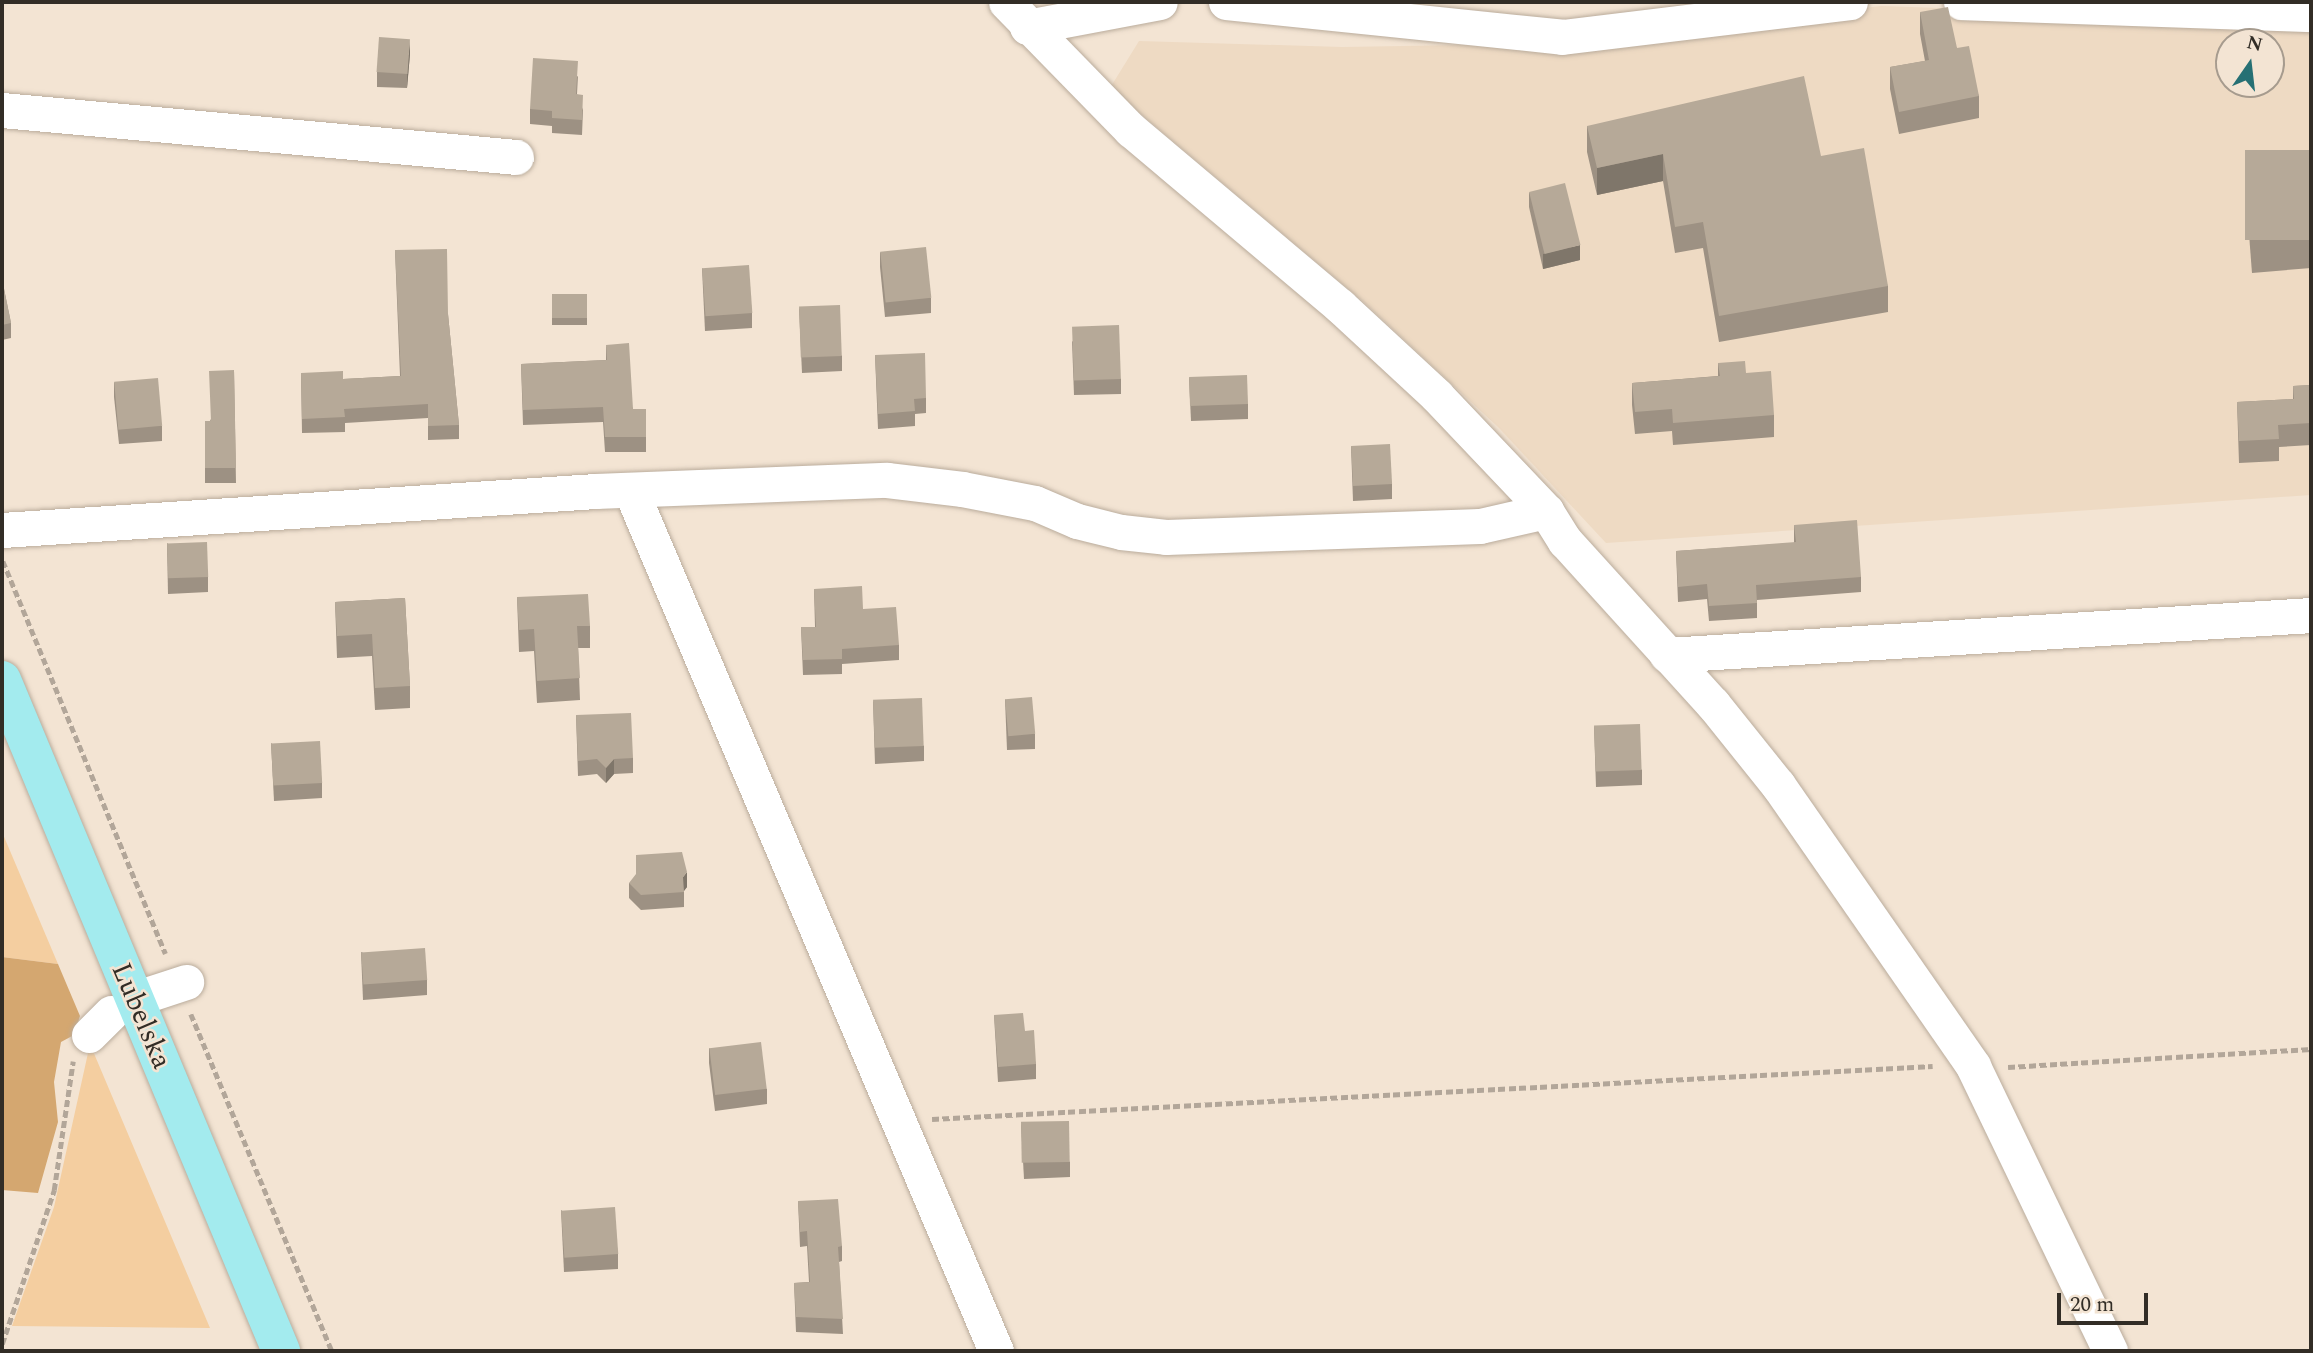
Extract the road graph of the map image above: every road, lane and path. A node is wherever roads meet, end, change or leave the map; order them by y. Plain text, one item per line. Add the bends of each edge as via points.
1 (1160, 2) edge
2 (1226, 2) edge
3 (1850, 2) edge
4 (1961, 2) edge
5 (1017, 14) edge
6 (2311, 14) edge
7 (2, 110) edge
8 (516, 157) dead end
9 (631, 491) junction
10 (1546, 511) junction
11 (2, 530) edge
12 (2311, 615) edge
13 (1667, 655) junction
14 (3, 687) edge
15 (186, 982) dead end
16 (111, 1016) junction
17 (2311, 1049) edge
18 (1973, 1066) junction
19 (900, 1119) junction
20 (2, 1344) edge
21 (281, 1351) edge
22 (996, 1351) edge
23 (2110, 1351) edge

1 - 5 street
2 - 3 street via 1563,37
4 - 6 street
5 - 10 street via 1131,130 1340,306 1436,395
7 - 8 street
9 - 10 street via 887,480 1035,503 1077,522 1166,537 1480,526
9 - 11 street
9 - 19 street
10 - 13 street via 1565,541
12 - 13 street
13 - 18 street via 1778,785
14 - 16 main road, Lubelska
15 - 16 street
16 - 20 path via 73,1057 54,1190
16 - 21 main road, Lubelska
17 - 18 path via 2044,1068
18 - 19 path via 1428,1089
18 - 23 street
19 - 22 street

